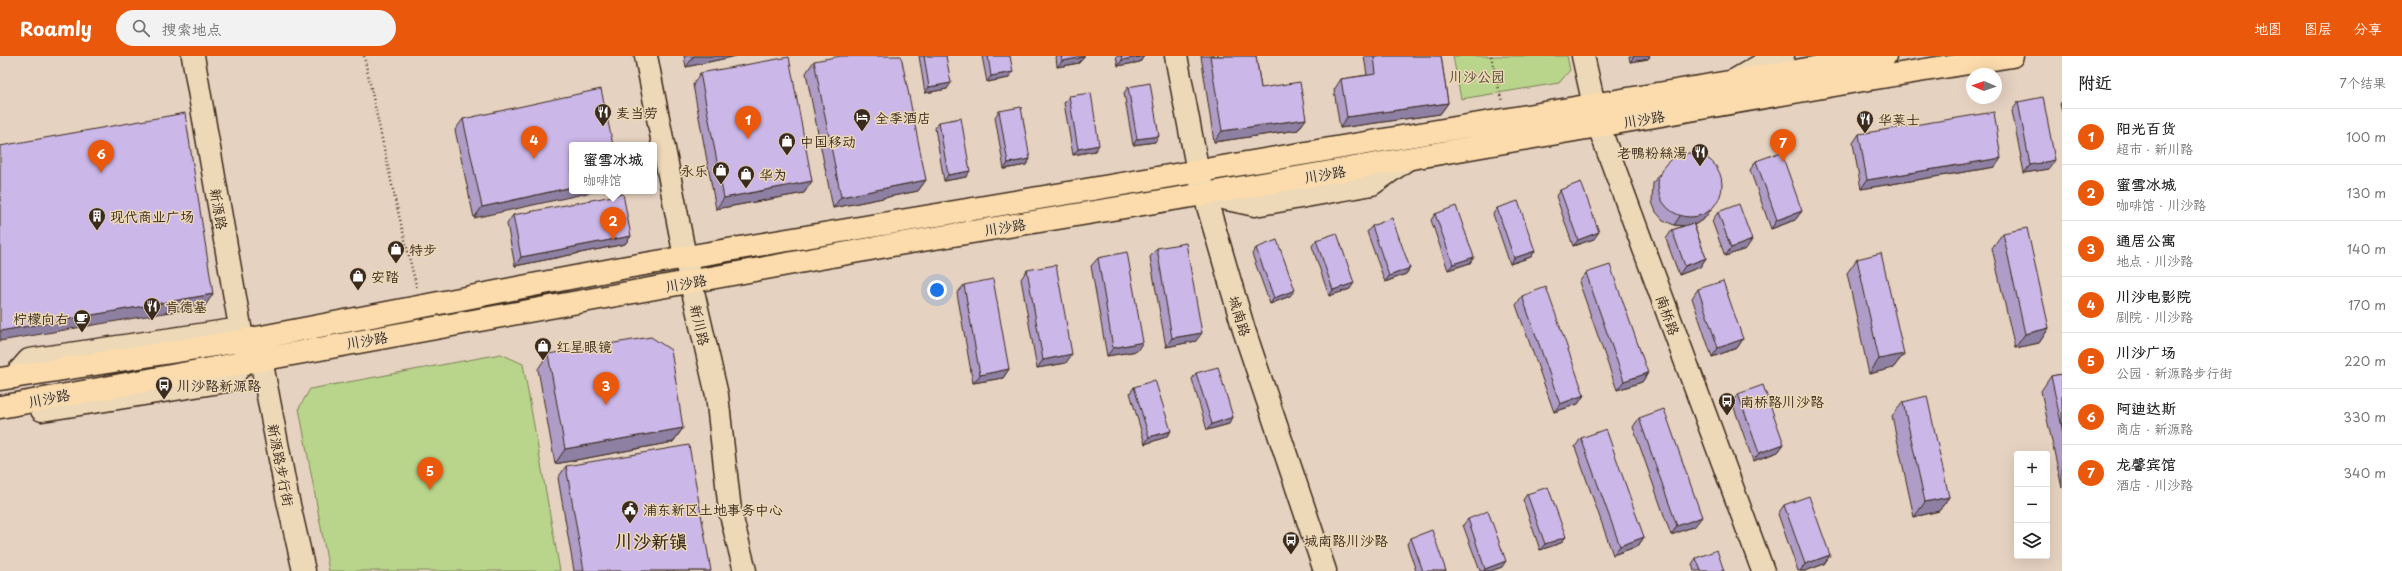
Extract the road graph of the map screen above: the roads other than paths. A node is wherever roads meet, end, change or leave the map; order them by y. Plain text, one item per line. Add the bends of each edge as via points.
1 (193, 56) edge
2 (646, 56) edge
3 (1176, 56) edge
4 (1583, 56) edge
5 (1783, 56) edge
6 (1885, 56) edge
7 (2012, 56) edge
8 (1733, 81) junction
9 (1594, 105) junction
10 (1599, 126) junction
11 (1198, 172) junction
12 (1204, 194) junction
13 (685, 257) junction
14 (690, 282) junction
15 (250, 354) junction
16 (7, 378) edge
17 (6, 406) edge
18 (304, 571) edge
19 (745, 571) edge
20 (1325, 571) edge
21 (1763, 571) edge

1 - 15 street, 新源路
2 - 13 street, 新川路
3 - 11 street, 城南路
4 - 9 street, 南桥路
5 - 8 street via 1775,57
6 - 8 main road, 川沙路
7 - 10 main road, 川沙路
8 - 9 main road, 川沙路
9 - 10 street, 南桥路
9 - 11 main road, 川沙路
10 - 12 main road, 川沙路
10 - 21 street, 南桥路
11 - 12 street, 城南路
11 - 13 main road, 川沙路
12 - 14 main road, 川沙路 via 892,245
12 - 20 street, 城南路 via 1244,330
13 - 14 street, 新川路
13 - 15 main road, 川沙路 via 421,307
14 - 15 main road, 川沙路
14 - 19 street, 新川路 via 717,395 730,511
15 - 16 main road, 川沙路
15 - 17 main road, 川沙路
15 - 18 street, 新源路步行街

